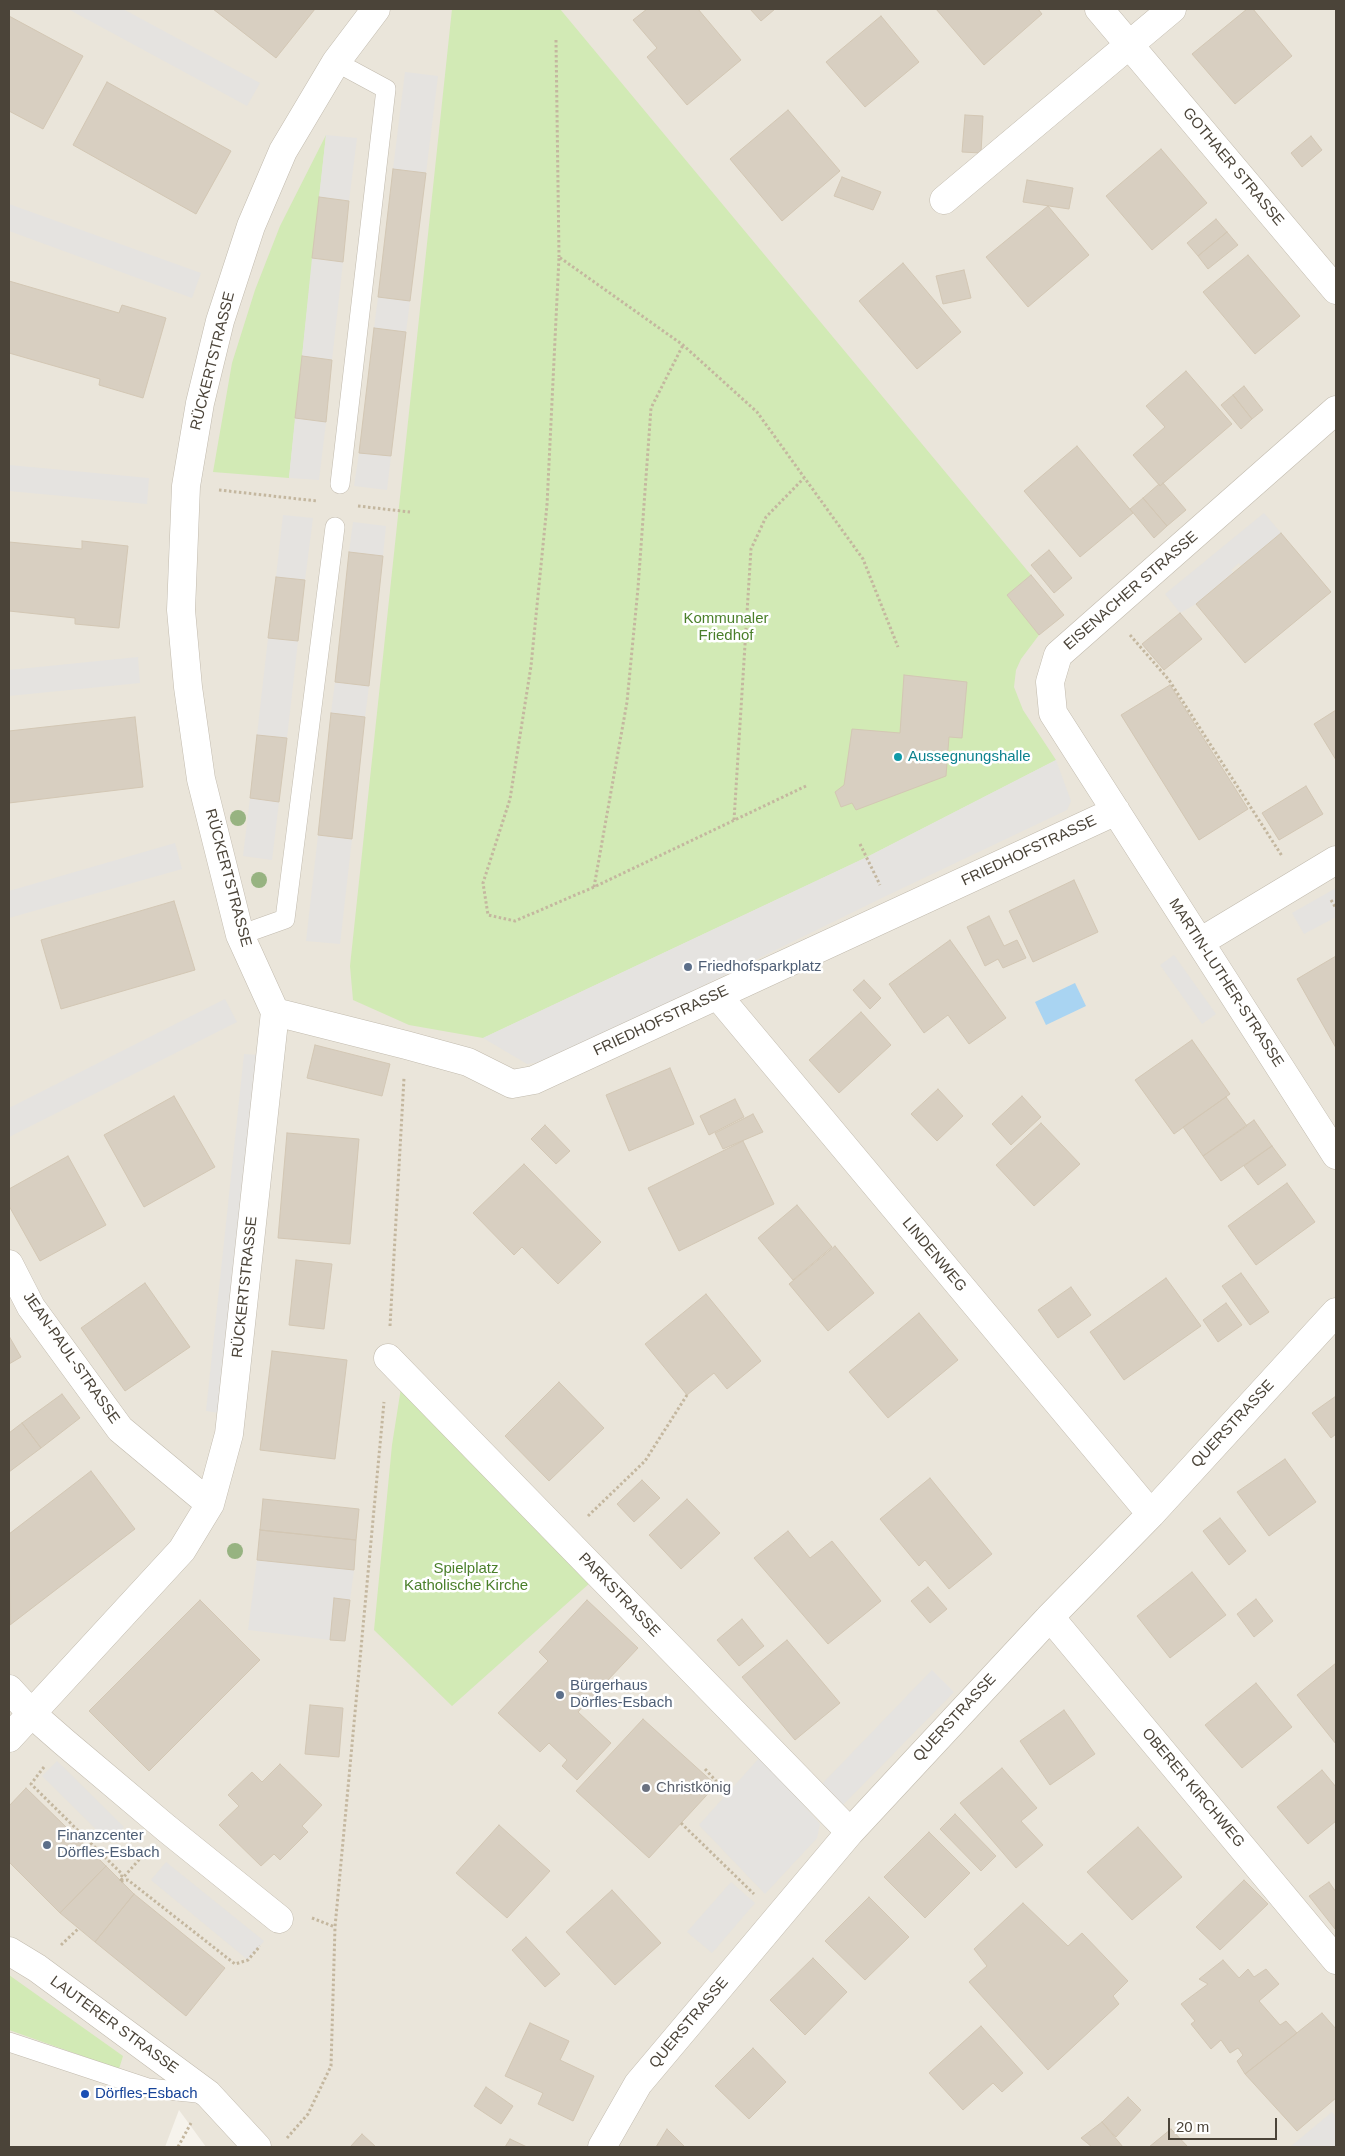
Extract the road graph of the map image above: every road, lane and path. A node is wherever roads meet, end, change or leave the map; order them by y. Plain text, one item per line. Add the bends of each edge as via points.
1 (376, 9) edge
2 (1099, 9) edge
3 (1172, 9) edge
4 (556, 40) dead end
5 (1130, 45) junction
6 (336, 62) junction
7 (944, 200) dead end
8 (559, 257) junction
9 (1336, 290) edge
10 (683, 345) junction
11 (1336, 410) edge
12 (804, 478) junction
13 (340, 484) dead end
14 (186, 486) junction
15 (318, 501) dead end
16 (355, 505) dead end
17 (410, 512) dead end
18 (335, 528) dead end
19 (1109, 611) junction
20 (898, 647) dead end
21 (806, 786) dead end
22 (1116, 811) junction
23 (734, 820) junction
24 (860, 844) dead end
25 (1336, 860) edge
26 (1299, 882) junction
27 (594, 887) junction
28 (894, 912) junction
29 (240, 935) junction
30 (1200, 942) junction
31 (718, 996) junction
32 (275, 1012) junction
33 (406, 1045) junction
34 (1336, 1155) edge
35 (9, 1264) edge
36 (1336, 1312) edge
37 (388, 1358) junction
38 (687, 1395) dead end
39 (210, 1504) junction
40 (1151, 1514) junction
41 (564, 1539) junction
42 (1050, 1616) junction
43 (9, 1689) edge
44 (32, 1714) junction
45 (9, 1738) edge
46 (64, 1742) junction
47 (705, 1769) dead end
48 (726, 1793) dead end
49 (681, 1823) dead end
50 (850, 1832) junction
51 (129, 1871) dead end
52 (121, 1880) junction
53 (778, 1917) junction
54 (279, 1919) joint
55 (9, 1950) edge
56 (1336, 1960) edge
57 (9, 2042) edge
58 (208, 2094) junction
59 (287, 2138) dead end
60 (257, 2147) edge
61 (602, 2147) edge

1 - 6 street, RÜCKERTSTRASSE
2 - 5 street, GOTHAER STRASSE
3 - 5 street
4 - 8 path
5 - 7 street
5 - 9 street, GOTHAER STRASSE
6 - 13 lane via 386,88
6 - 14 street, RÜCKERTSTRASSE via 283,151 251,226 220,321 200,403
8 - 10 path
8 - 27 path via 547,505 531,666 510,799 483,883 488,915 515,921
10 - 12 path via 757,412
10 - 27 path via 651,408 627,702
11 - 19 street, EISENACHER STRASSE
12 - 20 path via 863,559
12 - 23 path via 766,517 751,549
14 - 15 path
14 - 29 street, RÜCKERTSTRASSE via 181,610 188,687 201,779
16 - 17 path
18 - 29 lane via 285,919
19 - 22 street, EISENACHER STRASSE via 1058,655 1050,682 1053,713
19 - 26 path via 1169,680
21 - 23 path
22 - 28 street, FRIEDHOFSTRASSE
22 - 30 street, MARTIN-LUTHER-STRASSE
23 - 27 path
24 - 28 path
25 - 26 street
26 - 30 street
28 - 31 street, FRIEDHOFSTRASSE
29 - 32 street, RÜCKERTSTRASSE
30 - 34 street, MARTIN-LUTHER-STRASSE
31 - 33 street, FRIEDHOFSTRASSE via 534,1080 512,1084 468,1062
31 - 40 street, LINDENWEG
32 - 33 street, FRIEDHOFSTRASSE
32 - 39 street, RÜCKERTSTRASSE via 229,1434
33 - 37 path
35 - 39 street, JEAN-PAUL-STRASSE via 31,1307 120,1429
36 - 40 street, QUERSTRASSE
37 - 41 street, PARKSTRASSE
37 - 59 path via 335,1927 331,2066 308,2114
38 - 41 path via 645,1461
39 - 44 street, RÜCKERTSTRASSE via 182,1550
40 - 42 street, QUERSTRASSE
41 - 50 street, PARKSTRASSE
42 - 50 street, QUERSTRASSE
42 - 56 street, OBERER KIRCHWEG
43 - 44 street
44 - 45 street, RÜCKERTSTRASSE
44 - 46 street
46 - 52 path via 30,1784 122,1874
46 - 54 street
47 - 48 path
49 - 53 path
50 - 53 street, QUERSTRASSE
51 - 52 path
52 - 54 path via 128,1880 235,1964 248,1960
53 - 61 street, QUERSTRASSE via 638,2084
55 - 58 street, LAUTERER STRASSE
57 - 58 lane via 148,2088
58 - 60 street, LAUTERER STRASSE

